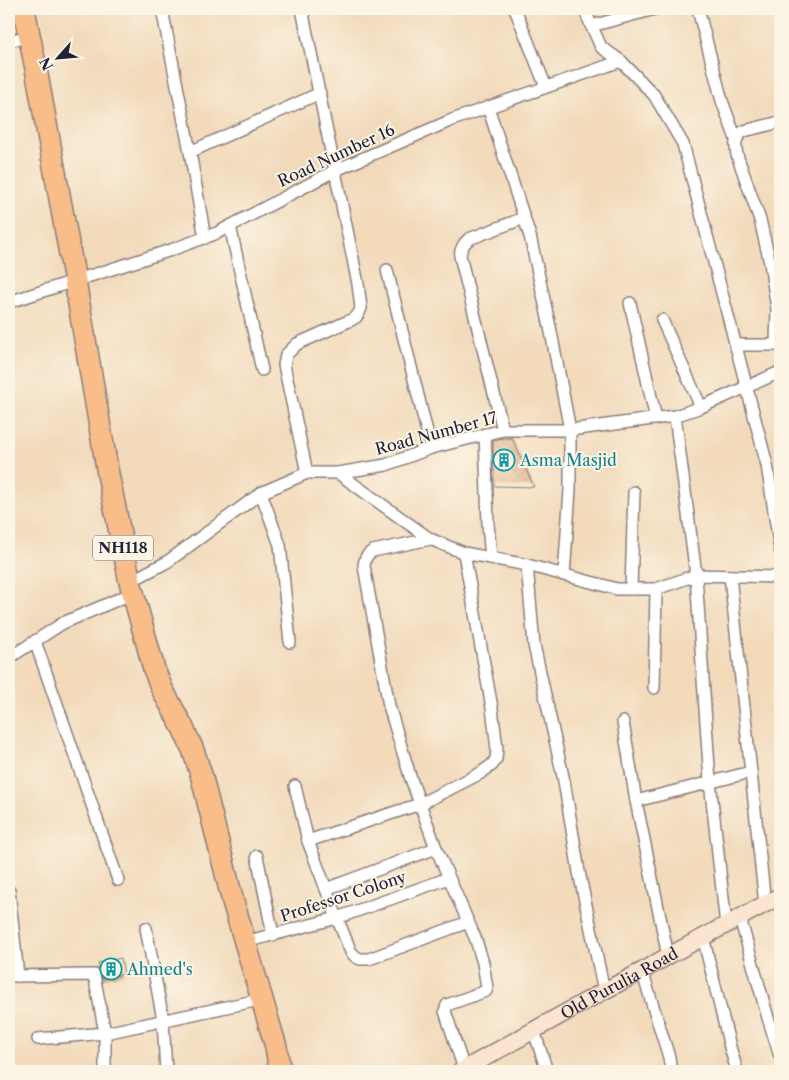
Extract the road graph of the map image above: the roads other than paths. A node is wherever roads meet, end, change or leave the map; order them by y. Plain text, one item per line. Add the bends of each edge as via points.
1 (15, 9) edge
2 (24, 9) edge
3 (162, 9) edge
4 (302, 9) edge
5 (515, 9) edge
6 (584, 9) edge
7 (655, 9) edge
8 (698, 9) edge
9 (591, 26) junction
10 (15, 40) edge
11 (621, 61) junction
12 (546, 87) junction
13 (320, 93) junction
14 (488, 107) junction
15 (780, 122) edge
16 (736, 139) junction
17 (190, 152) junction
18 (336, 170) junction
19 (524, 218) junction
20 (230, 226) junction
21 (205, 238) junction
22 (387, 270) dead end
23 (72, 282) junction
24 (9, 302) edge
25 (630, 303) dead end
26 (662, 320) dead end
27 (735, 345) junction
28 (778, 345) edge
29 (262, 370) dead end
30 (780, 372) edge
31 (746, 387) junction
32 (701, 407) junction
33 (675, 416) junction
34 (656, 419) junction
35 (504, 430) junction
36 (570, 430) junction
37 (485, 434) junction
38 (431, 448) junction
39 (307, 473) junction
40 (338, 473) junction
41 (634, 492) dead end
42 (261, 493) junction
43 (430, 539) junction
44 (780, 550) edge
45 (464, 553) junction
46 (491, 558) junction
47 (527, 565) junction
48 (564, 575) junction
49 (696, 575) junction
50 (730, 576) junction
51 (780, 577) edge
52 (127, 588) junction
53 (631, 589) junction
54 (656, 589) junction
55 (35, 641) junction
56 (290, 642) dead end
57 (9, 658) edge
58 (654, 688) dead end
59 (623, 722) dead end
60 (751, 772) junction
61 (710, 782) junction
62 (295, 786) dead end
63 (636, 801) junction
64 (420, 804) junction
65 (308, 841) junction
66 (436, 848) junction
67 (257, 856) dead end
68 (449, 878) junction
69 (118, 880) dead end
70 (326, 889) junction
71 (9, 891) edge
72 (780, 896) edge
73 (765, 904) junction
74 (336, 918) junction
75 (733, 921) junction
76 (468, 922) junction
77 (146, 928) dead end
78 (273, 935) junction
79 (703, 937) junction
80 (245, 942) junction
81 (668, 956) junction
82 (642, 971) junction
83 (13, 976) edge
84 (604, 991) junction
85 (254, 1001) junction
86 (163, 1020) junction
87 (534, 1031) junction
88 (105, 1034) junction
89 (38, 1039) dead end
90 (780, 1056) edge
91 (462, 1070) edge
92 (105, 1071) edge
93 (166, 1071) edge
94 (272, 1071) edge
95 (280, 1071) edge
96 (547, 1071) edge
97 (671, 1071) edge
98 (737, 1071) edge

1 - 10 highway, NH118
2 - 23 highway, NH118
3 - 17 street
4 - 13 street
5 - 12 street
6 - 9 street
7 - 9 street
8 - 16 street via 722,101
9 - 11 street via 601,47
10 - 23 highway, NH118
11 - 12 street, Road Number 16
11 - 27 street via 654,95 683,144
12 - 14 street, Road Number 16
13 - 17 street
13 - 18 street
14 - 18 street, Road Number 16
14 - 19 street
15 - 16 street via 744,132
16 - 28 street via 736,155 760,220 770,263 777,309
17 - 21 street
18 - 20 street, Road Number 16
18 - 39 street via 361,308 351,320 297,344 286,354 284,366
19 - 35 street via 469,239 460,256
19 - 36 street
20 - 21 street, Road Number 16
20 - 29 street
21 - 23 street, Road Number 16
22 - 38 street
23 - 24 street, Road Number 16
23 - 52 highway, NH118 via 115,547
25 - 34 street
26 - 32 street
27 - 28 street
27 - 31 street
30 - 31 street, Road Number 17
31 - 32 street, Road Number 17
31 - 44 street via 767,465
32 - 33 street, Road Number 17
33 - 34 street, Road Number 17
33 - 49 street
34 - 36 street, Road Number 17
35 - 36 street, Road Number 17
35 - 37 street, Road Number 17
36 - 48 street
37 - 38 street, Road Number 17
37 - 46 street
38 - 40 street, Road Number 17 via 386,465
39 - 40 street, Road Number 17
39 - 42 street, Road Number 17
40 - 43 street
41 - 53 street
42 - 52 street, Road Number 17 via 168,562
42 - 56 street via 280,545
43 - 45 street
43 - 64 street via 373,551 367,554 364,566 389,706
45 - 46 street
45 - 64 street via 492,708 496,760 479,774
46 - 47 street
47 - 48 street
47 - 84 street via 534,645
48 - 53 street via 617,589
49 - 50 street
49 - 54 street
49 - 61 street
50 - 51 street
50 - 60 street
52 - 55 street, Road Number 17
52 - 80 highway, NH118 via 162,689 193,750
52 - 85 highway, NH118 via 147,674 191,769
53 - 54 street
54 - 58 street
55 - 57 street, Road Number 17
55 - 69 street
59 - 63 street
60 - 61 street
60 - 73 street
61 - 63 street
61 - 75 street
62 - 65 street
63 - 81 street
64 - 65 street
64 - 66 street
65 - 70 street
66 - 68 street
66 - 70 street
67 - 78 street
68 - 74 street, Professor Colony
68 - 76 street
70 - 74 street
71 - 83 street
72 - 73 main road, Old Purulia Road
73 - 75 main road, Old Purulia Road
74 - 76 street via 351,952 360,960
74 - 78 street, Professor Colony
75 - 79 main road, Old Purulia Road
75 - 90 street
76 - 91 street via 483,963 487,988 446,1008
77 - 86 street
78 - 80 street, Professor Colony
79 - 81 main road, Old Purulia Road
79 - 98 street
80 - 95 highway, NH118
81 - 82 main road, Old Purulia Road
82 - 84 main road, Old Purulia Road
82 - 97 street
83 - 88 street via 94,975
84 - 87 main road, Old Purulia Road
85 - 86 street
85 - 94 highway, NH118
86 - 88 street
86 - 93 street
87 - 91 main road, Old Purulia Road
87 - 96 street
88 - 89 street
88 - 92 street

